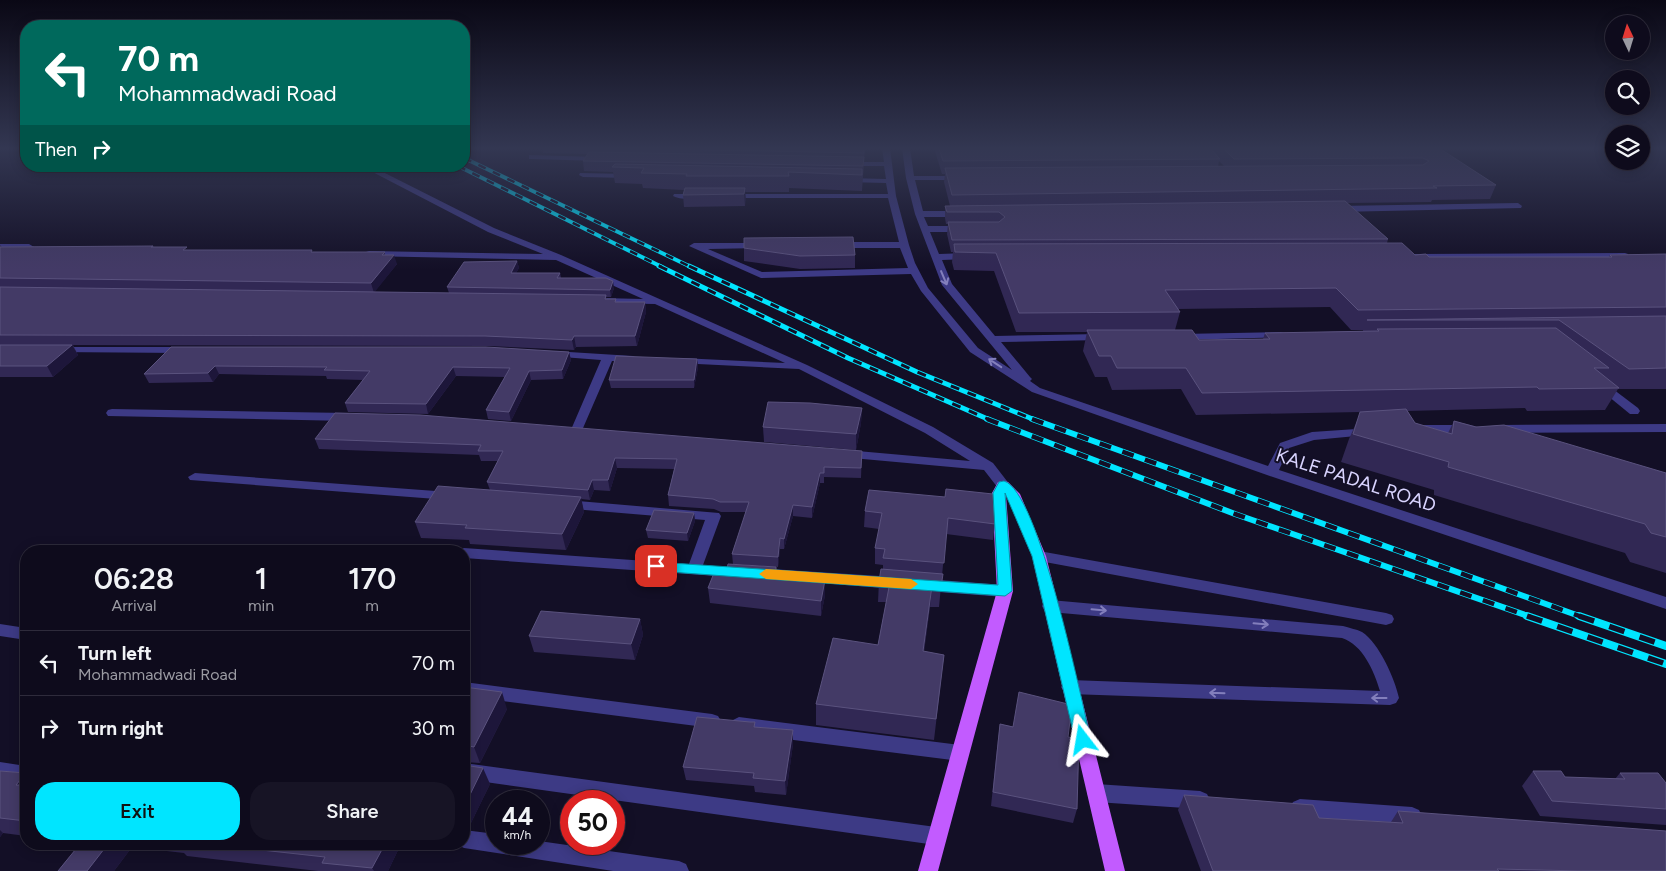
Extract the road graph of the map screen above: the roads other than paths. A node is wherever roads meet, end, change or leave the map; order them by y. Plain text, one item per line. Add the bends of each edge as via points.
1 (410, 189) edge
2 (891, 189) edge
3 (913, 189) edge
4 (677, 196) dead end
5 (706, 196) edge
6 (716, 196) edge
7 (892, 196) junction
8 (1518, 206) dead end
9 (1331, 209) edge
10 (920, 214) junction
11 (975, 214) edge
12 (925, 229) junction
13 (971, 229) edge
14 (770, 245) edge
15 (828, 245) edge
16 (904, 245) junction
17 (0, 247) edge
18 (40, 248) edge
19 (359, 254) edge
20 (935, 256) junction
21 (982, 256) edge
22 (1638, 256) edge
23 (558, 257) junction
24 (1407, 257) edge
25 (914, 271) junction
26 (586, 301) edge
27 (656, 302) junction
28 (1289, 335) edge
29 (994, 342) junction
30 (1108, 342) edge
31 (1282, 346) edge
32 (50, 350) edge
33 (199, 350) edge
34 (544, 354) edge
35 (608, 357) junction
36 (647, 359) edge
37 (667, 360) edge
38 (803, 367) junction
39 (1595, 381) edge
40 (1036, 390) junction
41 (1634, 411) dead end
42 (112, 413) dead end
43 (363, 417) edge
44 (1666, 428) edge
45 (1408, 429) edge
46 (1379, 430) edge
47 (576, 432) edge
48 (831, 453) edge
49 (988, 466) junction
50 (1272, 472) junction
51 (195, 477) dead end
52 (1004, 485) junction
53 (459, 497) edge
54 (548, 503) edge
55 (470, 553) edge
56 (1039, 556) junction
57 (694, 569) junction
58 (1005, 591) junction
59 (1666, 603) edge
60 (1050, 606) junction
61 (1386, 619) dead end
62 (0, 630) edge
63 (20, 633) edge
64 (1070, 687) junction
65 (470, 690) edge
66 (960, 753) junction
67 (0, 770) edge
68 (470, 772) edge
69 (20, 773) edge
70 (1096, 793) junction
71 (1214, 802) edge
72 (1283, 807) edge
73 (1430, 818) edge
74 (936, 836) junction
75 (470, 840) edge
76 (678, 871) edge
77 (928, 871) edge
78 (1115, 871) edge

1 - 23 street via 491,230
2 - 7 street, KALE PADAL ROAD
3 - 10 street
4 - 5 street
6 - 7 street
7 - 16 street, KALE PADAL ROAD
8 - 9 street
10 - 11 street
10 - 12 street
12 - 13 street
12 - 20 street
14 - 25 street via 694,246 761,275
15 - 16 street
16 - 25 street, KALE PADAL ROAD
17 - 18 street
19 - 23 street
20 - 21 street
20 -> 29 street via 947,286
22 - 24 street
23 - 27 street
40 -> 25 street, KALE PADAL ROAD via 974,350 924,289
26 - 27 street
27 - 38 street
28 - 31 street via 1172,342
29 - 30 street
29 - 40 street
32 - 33 street
34 - 35 street
35 - 36 street
35 - 47 street
37 - 38 street
38 - 49 street via 929,430
39 - 41 street
40 - 50 street, KALE PADAL ROAD
42 - 43 street
44 - 45 street
46 - 50 street via 1312,436 1284,446
48 - 49 street
49 - 52 street
50 - 59 street, KALE PADAL ROAD
51 - 53 street
52 - 56 main road via 1013,494
52 - 58 main road via 999,493
54 - 57 street via 714,516
55 - 57 street
56 - 60 main road
56 - 61 street
57 - 58 street
58 - 66 main road
60 - 64 main road
60 -> 64 street via 1343,632 1357,636 1369,649 1390,690 1390,698
62 - 63 street
64 - 70 main road
65 - 66 street
66 - 74 main road
67 - 69 street
68 - 74 street
70 - 71 street
70 - 78 main road
72 - 73 street
74 - 77 main road
75 - 76 street

